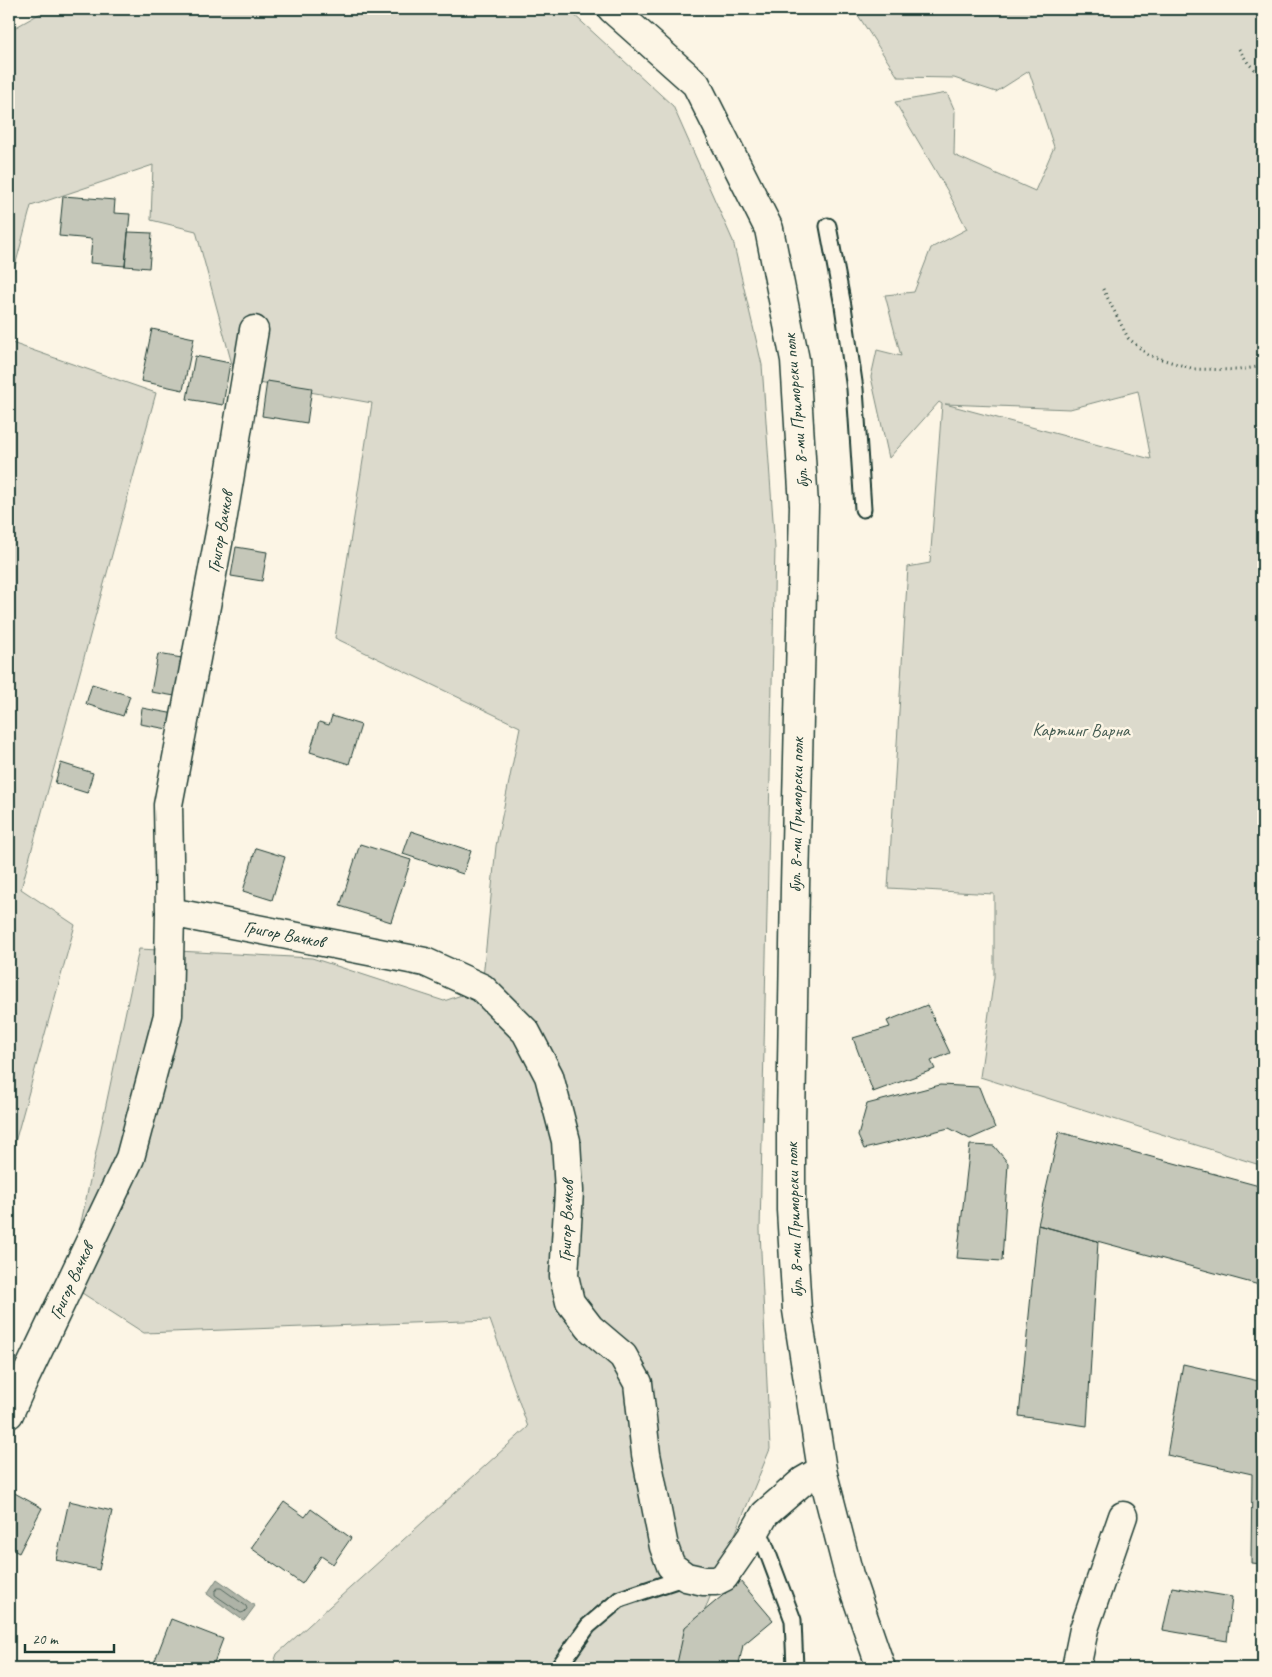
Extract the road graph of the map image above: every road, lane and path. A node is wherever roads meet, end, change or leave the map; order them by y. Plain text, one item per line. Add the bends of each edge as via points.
1 (612, 9) edge
2 (1239, 49) dead end
3 (1263, 78) edge
4 (828, 226) dead end
5 (1103, 289) dead end
6 (254, 330) dead end
7 (1263, 366) edge
8 (863, 509) dead end
9 (170, 912) junction
10 (9, 1414) edge
11 (822, 1470) junction
12 (1123, 1516) dead end
13 (758, 1527) junction
14 (686, 1577) junction
15 (558, 1668) edge
16 (795, 1668) edge
17 (881, 1668) edge
18 (1076, 1668) edge

1 - 11 street, бул. 8-ми Приморски полк via 696,84 769,229 795,360 804,506 794,896 791,1210 797,1310
2 - 3 path
4 - 8 lane via 855,388
5 - 7 path via 1128,338 1148,355 1194,369 1239,370
6 - 9 street, Григор Вачков via 222,522 168,806
9 - 10 street, Григор Вачков via 168,1015 130,1158
9 - 14 street, Григор Вачков via 425,962 482,988 526,1032 549,1076 566,1142 569,1192 564,1276 570,1302 590,1328 623,1356 638,1383 646,1454 664,1547 672,1566
11 - 13 street via 790,1491 765,1514
11 - 17 street, бул. 8-ми Приморски полк via 848,1574
12 - 18 street via 1084,1629
13 - 14 street via 724,1577 716,1581
13 - 16 lane via 793,1620
14 - 15 lane via 620,1599 588,1626

